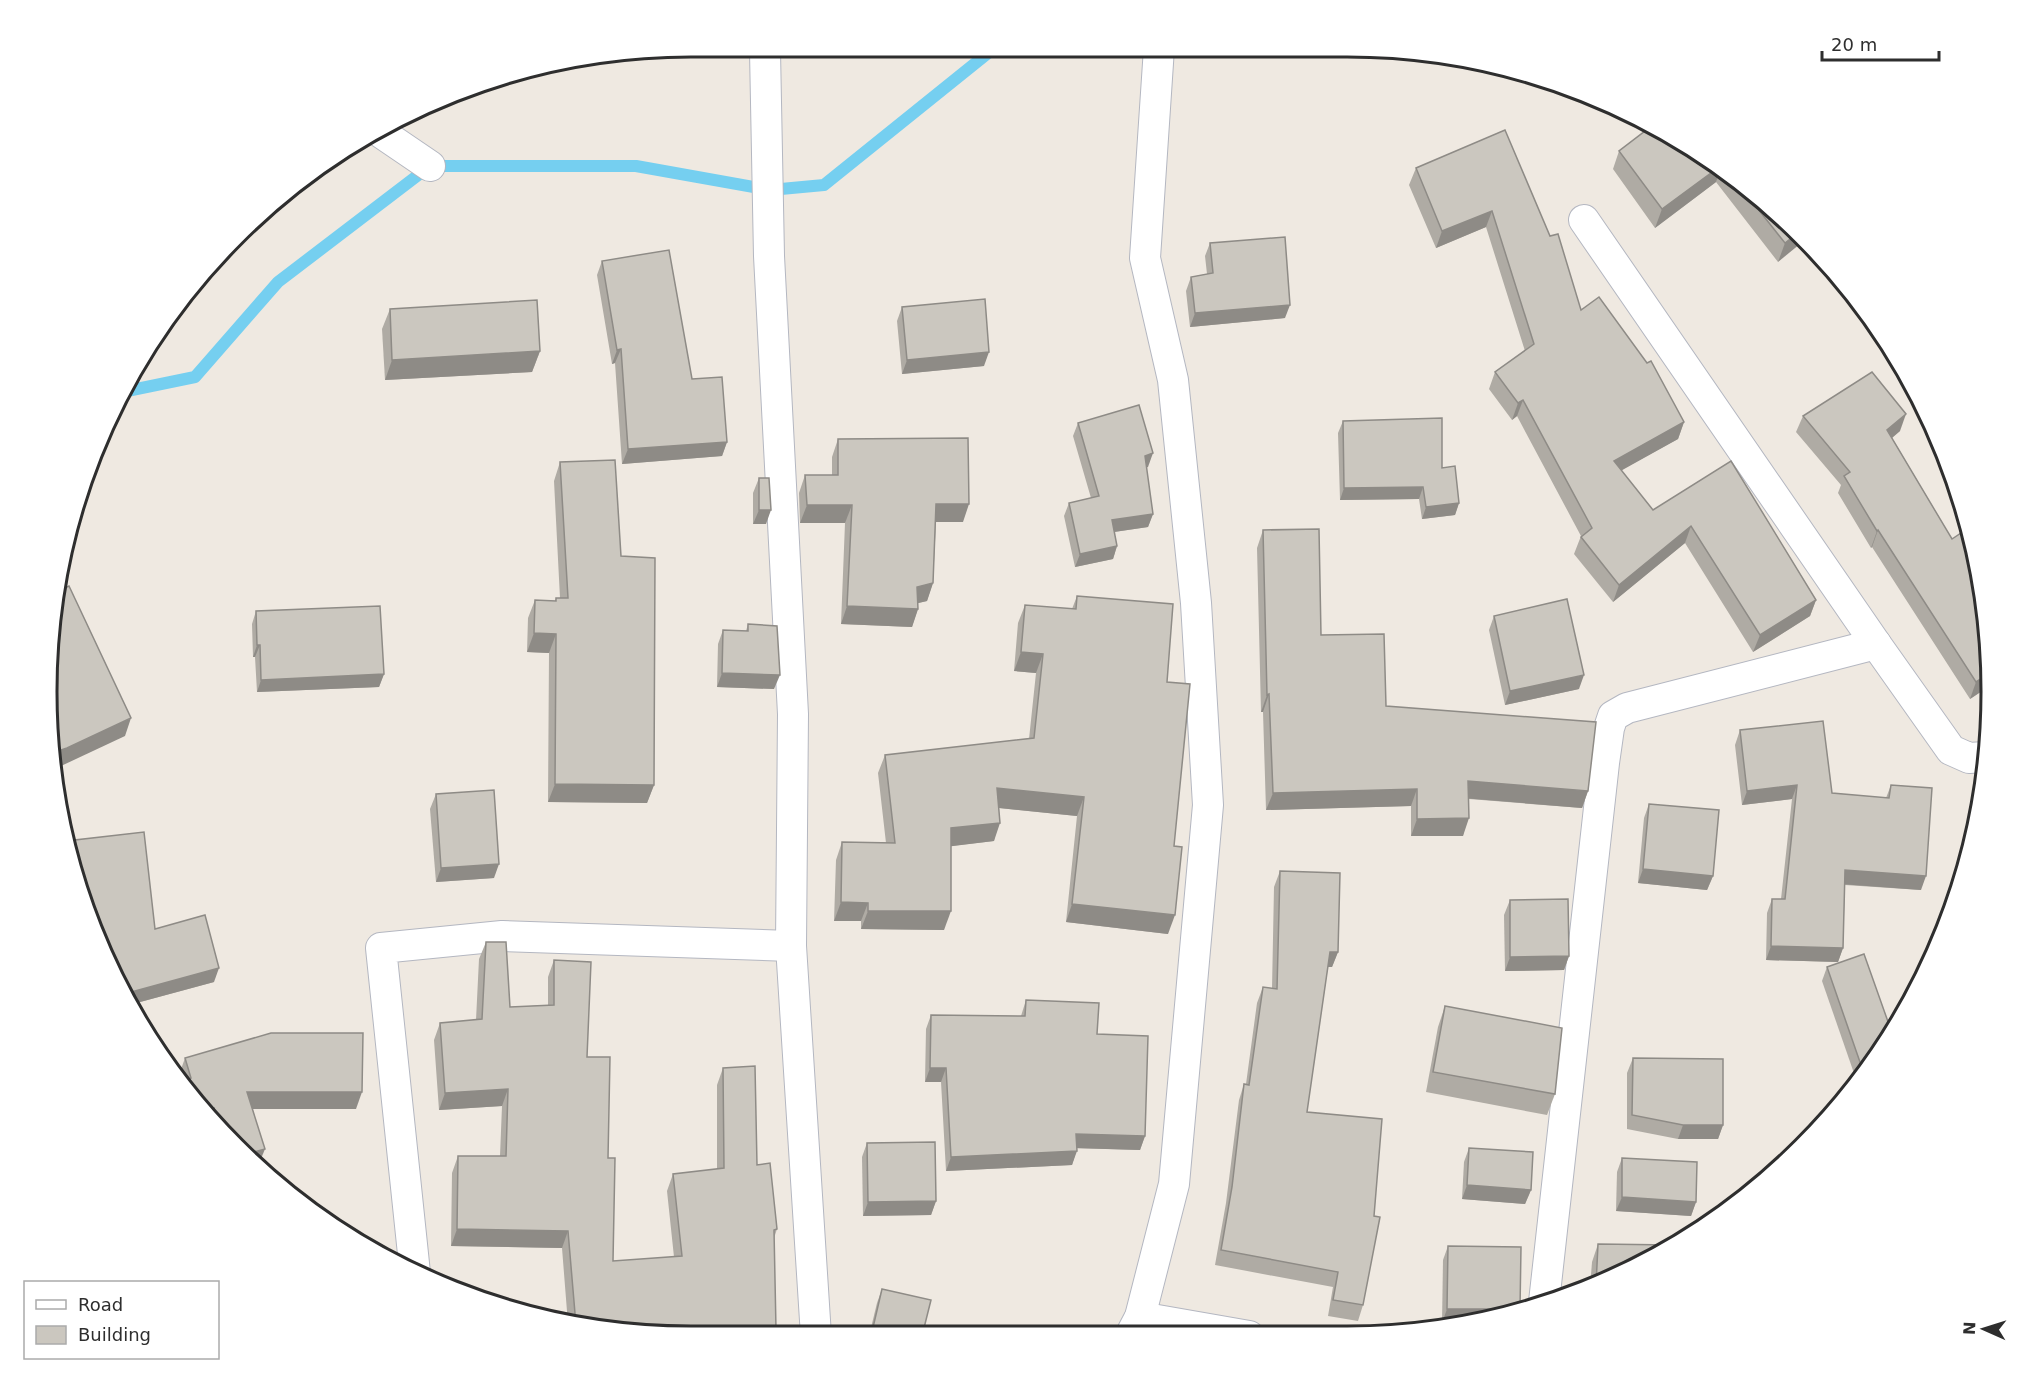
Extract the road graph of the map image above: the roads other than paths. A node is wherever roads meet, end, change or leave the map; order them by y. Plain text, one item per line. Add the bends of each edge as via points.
1 (765, 57) edge
2 (1158, 57) edge
3 (386, 136) edge
4 (430, 166) dead end
5 (1584, 220) dead end
6 (1876, 644) junction
7 (1978, 757) edge
8 (791, 946) junction
9 (414, 1262) edge
10 (1545, 1294) edge
11 (815, 1326) edge
12 (1135, 1326) edge

1 - 8 street via 769,256 793,714
2 - 12 street via 1144,258 1173,380 1196,603 1208,805 1174,1184
3 - 4 street
5 - 6 street
6 - 7 street via 1951,750
6 - 10 street via 1627,708 1613,716 1602,774
8 - 9 street via 502,936 381,948
8 - 11 street

